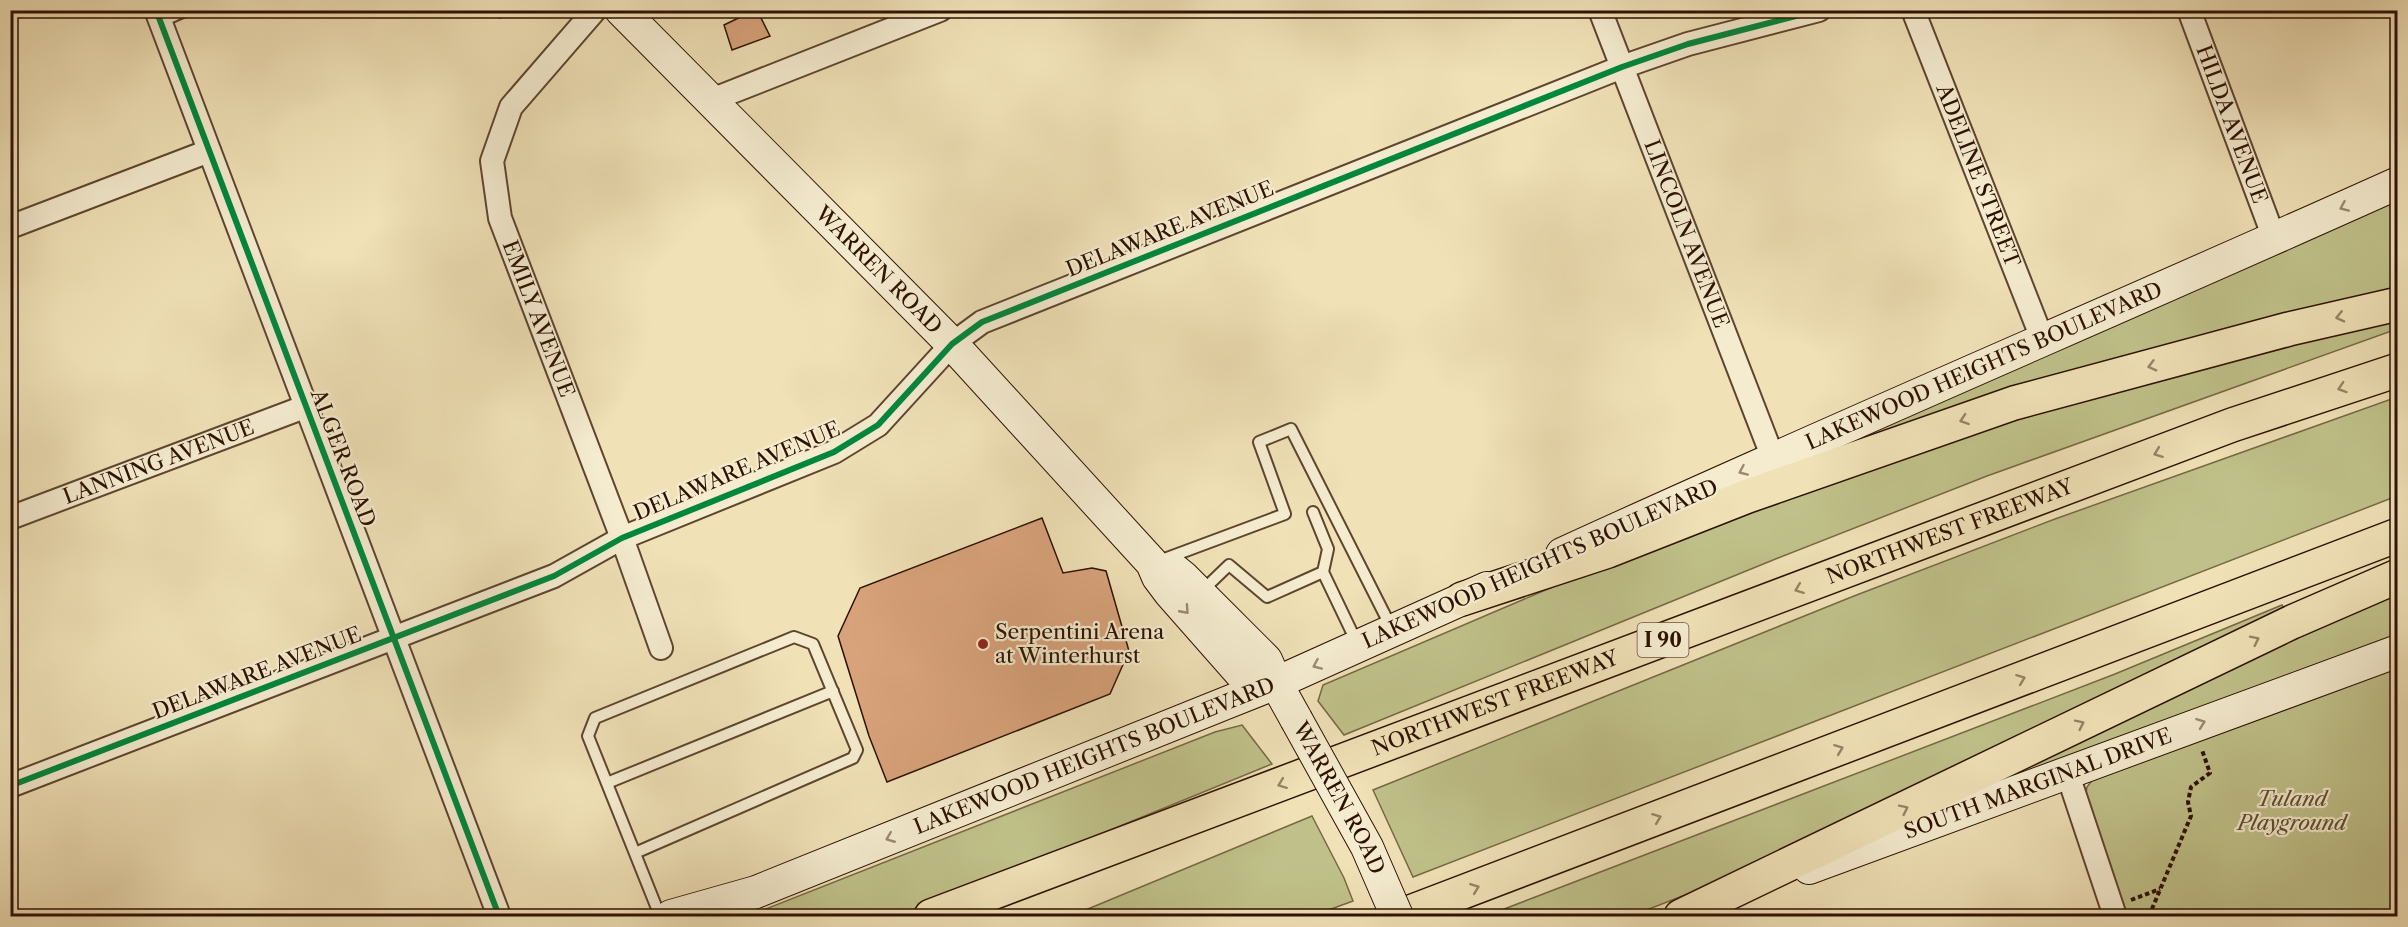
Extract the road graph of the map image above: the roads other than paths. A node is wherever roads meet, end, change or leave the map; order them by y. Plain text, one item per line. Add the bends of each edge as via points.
1 (187, 10) edge
2 (595, 10) edge
3 (621, 10) edge
4 (940, 10) edge
5 (1600, 10) edge
6 (1819, 10) edge
7 (1913, 10) edge
8 (2189, 10) edge
9 (158, 16) edge
10 (1622, 67) junction
11 (709, 101) junction
12 (209, 151) junction
13 (2397, 183) edge
14 (10, 227) edge
15 (2274, 238) junction
16 (2397, 304) edge
17 (2043, 341) junction
18 (952, 344) junction
19 (2397, 370) edge
20 (307, 406) junction
21 (1773, 458) junction
22 (1313, 512) dead end
23 (10, 518) edge
24 (2397, 535) edge
25 (621, 538) junction
26 (1152, 563) junction
27 (1323, 572) junction
28 (2397, 576) edge
29 (1199, 593) junction
30 (1462, 599) junction
31 (1393, 630) junction
32 (393, 638) junction
33 (1358, 646) junction
34 (661, 648) dead end
35 (2397, 651) edge
36 (1276, 683) junction
37 (832, 691) junction
38 (1323, 768) junction
39 (2067, 772) junction
40 (607, 783) junction
41 (10, 786) edge
42 (635, 853) junction
43 (756, 892) junction
44 (2123, 908) edge
45 (499, 916) edge
46 (660, 916) edge
47 (671, 916) edge
48 (702, 916) edge
49 (931, 916) edge
50 (1399, 916) edge
51 (1680, 916) edge

1 - 9 lane
2 - 25 street, EMILY AVENUE via 511,107 492,161 500,218
3 - 11 main road, WARREN ROAD
4 - 11 street
5 - 10 street, LINCOLN AVENUE
6 - 10 street, DELAWARE AVENUE via 1688,44
7 - 17 street, ADELINE STREET
8 - 15 street, HILDA AVENUE
9 - 12 street, ALGER ROAD
10 - 18 street, DELAWARE AVENUE via 982,322
10 - 21 street, LINCOLN AVENUE
11 - 18 main road, WARREN ROAD
12 - 14 street
12 - 20 street, ALGER ROAD
13 -> 15 main road, LAKEWOOD HEIGHTS BOULEVARD
15 - 17 main road, LAKEWOOD HEIGHTS BOULEVARD
16 -> 30 highway via 2014,403 1748,496 1608,551
17 - 21 main road, LAKEWOOD HEIGHTS BOULEVARD
18 - 25 street, DELAWARE AVENUE via 878,425 834,453
18 - 26 main road, WARREN ROAD
19 -> 38 highway, NORTHWEST FREEWAY / I 90 via 2232,425
20 - 23 street, LANNING AVENUE
20 - 32 street, ALGER ROAD
21 -> 30 main road, LAKEWOOD HEIGHTS BOULEVARD
22 - 27 lane via 1328,549
50 -> 24 highway
25 - 32 street, DELAWARE AVENUE via 554,576
25 - 34 street, EMILY AVENUE
26 - 29 main road, WARREN ROAD via 1172,569
26 - 31 lane via 1285,514 1258,442 1291,429
26 -> 36 main road, WARREN ROAD via 1158,578 1244,677
27 - 29 lane via 1267,597 1229,565
27 - 33 lane
51 -> 28 highway via 2281,627
29 - 36 main road, WARREN ROAD via 1266,660
30 - 31 main road, LAKEWOOD HEIGHTS BOULEVARD
31 - 33 main road, LAKEWOOD HEIGHTS BOULEVARD
32 - 41 street, DELAWARE AVENUE
32 - 45 street, ALGER ROAD
33 -> 36 main road, LAKEWOOD HEIGHTS BOULEVARD
39 -> 35 main road, SOUTH MARGINAL DRIVE
36 - 38 main road, WARREN ROAD, bridge
36 -> 43 main road, LAKEWOOD HEIGHTS BOULEVARD
37 - 40 lane
37 - 40 lane via 813,644 794,637 606,713 595,718 588,736
37 - 42 lane via 857,750 853,758
38 -> 49 highway, NORTHWEST FREEWAY / I 90
38 - 50 main road, WARREN ROAD, bridge via 1367,847
39 - 44 street
39 - 51 main road, SOUTH MARGINAL DRIVE
40 - 42 lane
42 - 46 lane
43 - 47 main road, LAKEWOOD HEIGHTS BOULEVARD
43 - 48 main road

